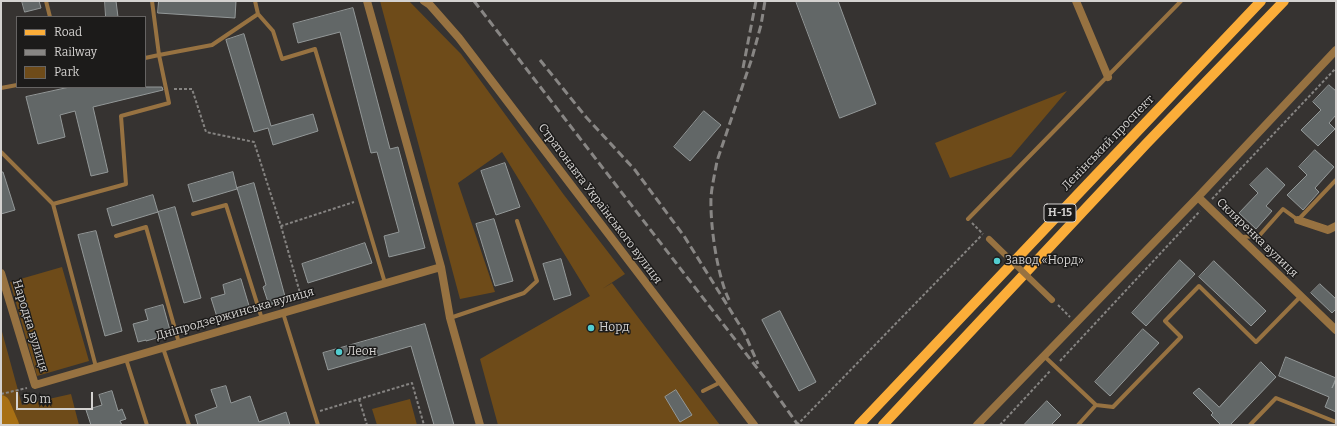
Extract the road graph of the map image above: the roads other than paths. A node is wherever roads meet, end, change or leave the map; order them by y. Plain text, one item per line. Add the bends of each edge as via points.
1 (46, 1) edge
2 (152, 1) edge
3 (255, 1) edge
4 (367, 1) edge
5 (424, 1) edge
6 (1076, 1) edge
7 (1181, 1) edge
8 (1261, 1) edge
9 (1284, 1) edge
10 (258, 14) junction
11 (50, 16) edge
12 (1336, 50) edge
13 (159, 55) junction
14 (146, 58) edge
15 (1108, 76) junction
16 (16, 84) edge
17 (1, 88) edge
18 (1, 152) edge
19 (1336, 180) edge
20 (1198, 197) junction
21 (53, 204) junction
22 (193, 214) dead end
23 (968, 219) road end
24 (1298, 220) junction
25 (517, 221) dead end
26 (1336, 226) edge
27 (116, 236) dead end
28 (1239, 237) junction
29 (989, 239) road end
30 (442, 267) junction
31 (1, 273) edge
32 (385, 283) junction
33 (1300, 297) junction
34 (1052, 300) road end
35 (283, 313) junction
36 (450, 318) junction
37 (262, 319) junction
38 (1336, 330) edge
39 (180, 343) junction
40 (163, 348) junction
41 (1044, 356) junction
42 (126, 359) junction
43 (96, 368) junction
44 (721, 382) junction
45 (35, 385) joint
46 (703, 391) dead end
47 (1096, 405) junction
48 (1336, 422) edge
49 (148, 425) edge
50 (189, 425) edge
51 (318, 425) edge
52 (480, 425) edge
53 (754, 425) edge
54 (859, 425) edge
55 (883, 425) edge
56 (977, 425) edge
57 (1078, 425) edge
58 (1250, 425) edge

1 - 11 lane
2 - 13 lane
3 - 10 lane
4 - 30 street
5 - 44 street, Стратонавта Українського вулиця via 459,38
6 - 15 street
7 - 15 lane
8 - 54 main road, Ленінський проспект / Н-15
9 - 55 main road, Н-15
10 - 13 lane via 212,45
10 - 32 lane via 274,31 282,59 315,49
12 - 20 street
13 - 14 lane
13 - 21 lane via 169,103 121,116 126,184
15 - 23 lane
16 - 17 lane
18 - 21 lane
19 - 24 lane
20 - 28 street, Скляренка вулиця
20 - 41 street
21 - 43 lane
22 - 37 lane via 226,205
24 - 26 street via 1328,230
24 - 28 lane via 1283,209 1259,236
25 - 36 lane via 537,281 524,293
27 - 39 lane via 146,228
28 - 33 street, Скляренка вулиця
29 - 34 street, bridge
30 - 32 street, Дніпродзержинська вулиця
30 - 36 street
31 - 45 street, Народна вулиця
32 - 35 street, Дніпродзержинська вулиця
33 - 38 street, Скляренка вулиця
33 - 47 lane via 1256,342 1199,286 1165,321 1181,337 1113,407
35 - 37 street, Дніпродзержинська вулиця
35 - 51 lane
36 - 52 street
37 - 39 street, Дніпродзержинська вулиця
39 - 40 street, Дніпродзержинська вулиця
40 - 42 street, Дніпродзержинська вулиця
40 - 50 lane
41 - 47 lane
41 - 56 street
42 - 43 street, Дніпродзержинська вулиця
42 - 49 lane
43 - 45 street, Дніпродзержинська вулиця
44 - 46 lane
44 - 53 street, Стратонавта Українського вулиця
47 - 57 lane
48 - 58 lane via 1276,398

